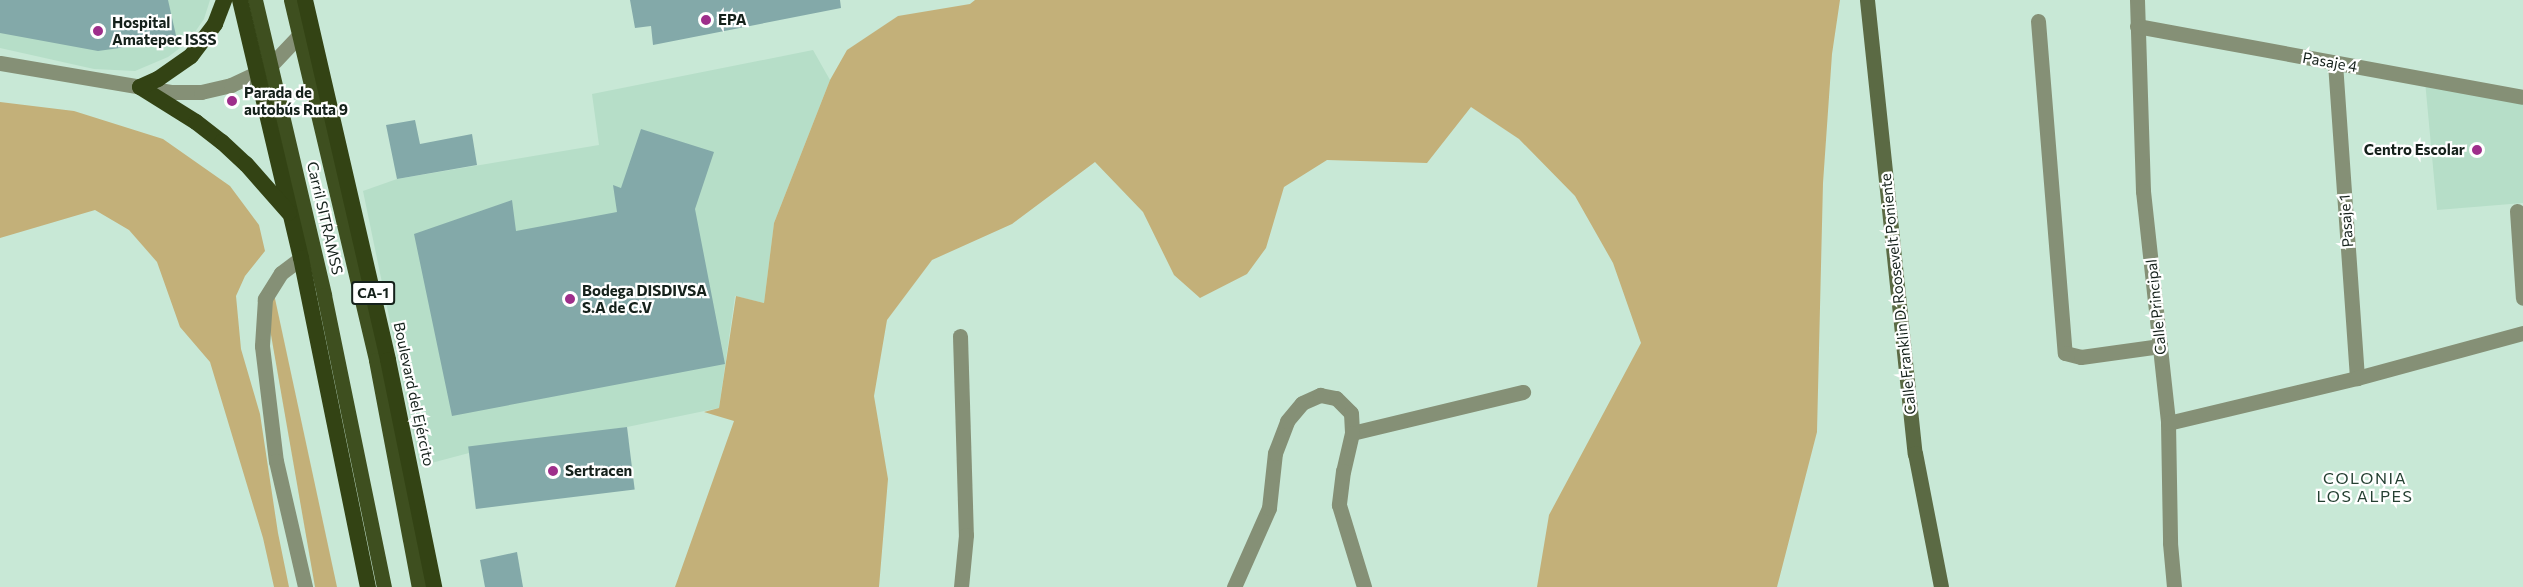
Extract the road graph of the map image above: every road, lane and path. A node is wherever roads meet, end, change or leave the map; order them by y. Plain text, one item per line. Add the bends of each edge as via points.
1 (224, 0) edge
2 (240, 0) edge
3 (255, 0) edge
4 (291, 0) edge
5 (305, 0) edge
6 (1867, 0) edge
7 (2137, 0) edge
8 (2038, 21) dead end
9 (310, 22) junction
10 (2137, 26) junction
11 (301, 36) junction
12 (0, 63) edge
13 (2335, 63) junction
14 (265, 68) junction
15 (140, 87) junction
16 (2523, 97) edge
17 (2517, 211) dead end
18 (292, 216) junction
19 (301, 258) junction
20 (2523, 298) edge
21 (2523, 333) edge
22 (960, 336) dead end
23 (2160, 346) junction
24 (2357, 378) junction
25 (1524, 392) dead end
26 (2168, 423) junction
27 (1352, 433) junction
28 (305, 587) edge
29 (368, 587) edge
30 (384, 587) edge
31 (419, 587) edge
32 (434, 587) edge
33 (962, 587) edge
34 (1234, 587) edge
35 (1364, 587) edge
36 (1941, 587) edge
37 (2174, 587) edge

1 - 15 highway via 215,24 191,56
2 - 14 highway
3 - 14 main road, Carril SITRAMSS
4 - 11 main road, Carril SITRAMSS
5 - 9 highway, Boulevard del Ejército / CA-1
6 - 36 main road, Calle Franklin D. Roosevelt Poniente via 1915,453
7 - 10 street, Calle Principal
8 - 23 street via 2065,353 2081,357
9 - 11 street
9 - 32 highway, Boulevard del Ejército / CA-1 via 388,360
10 - 13 street, Pasaje 4
10 - 23 street, Calle Principal via 2143,191
11 - 14 street
11 - 31 main road, Carril SITRAMSS via 376,360
12 - 15 street
13 - 16 street, Pasaje 4
13 - 24 street, Pasaje 1
14 - 15 street via 231,85 201,92
14 - 18 highway
14 - 30 main road, Carril SITRAMSS via 324,295
15 - 18 highway via 222,142
17 - 20 street
18 - 19 highway
19 - 28 street via 281,273 265,299 262,346 276,461
19 - 29 highway
21 - 24 street
22 - 33 street via 966,535
23 - 26 street, Calle Principal
24 - 26 street
25 - 27 street
26 - 37 street, Calle Principal
27 - 34 street via 1351,413 1336,398 1320,395 1302,403 1287,422 1275,453 1269,508
27 - 35 street via 1339,505

